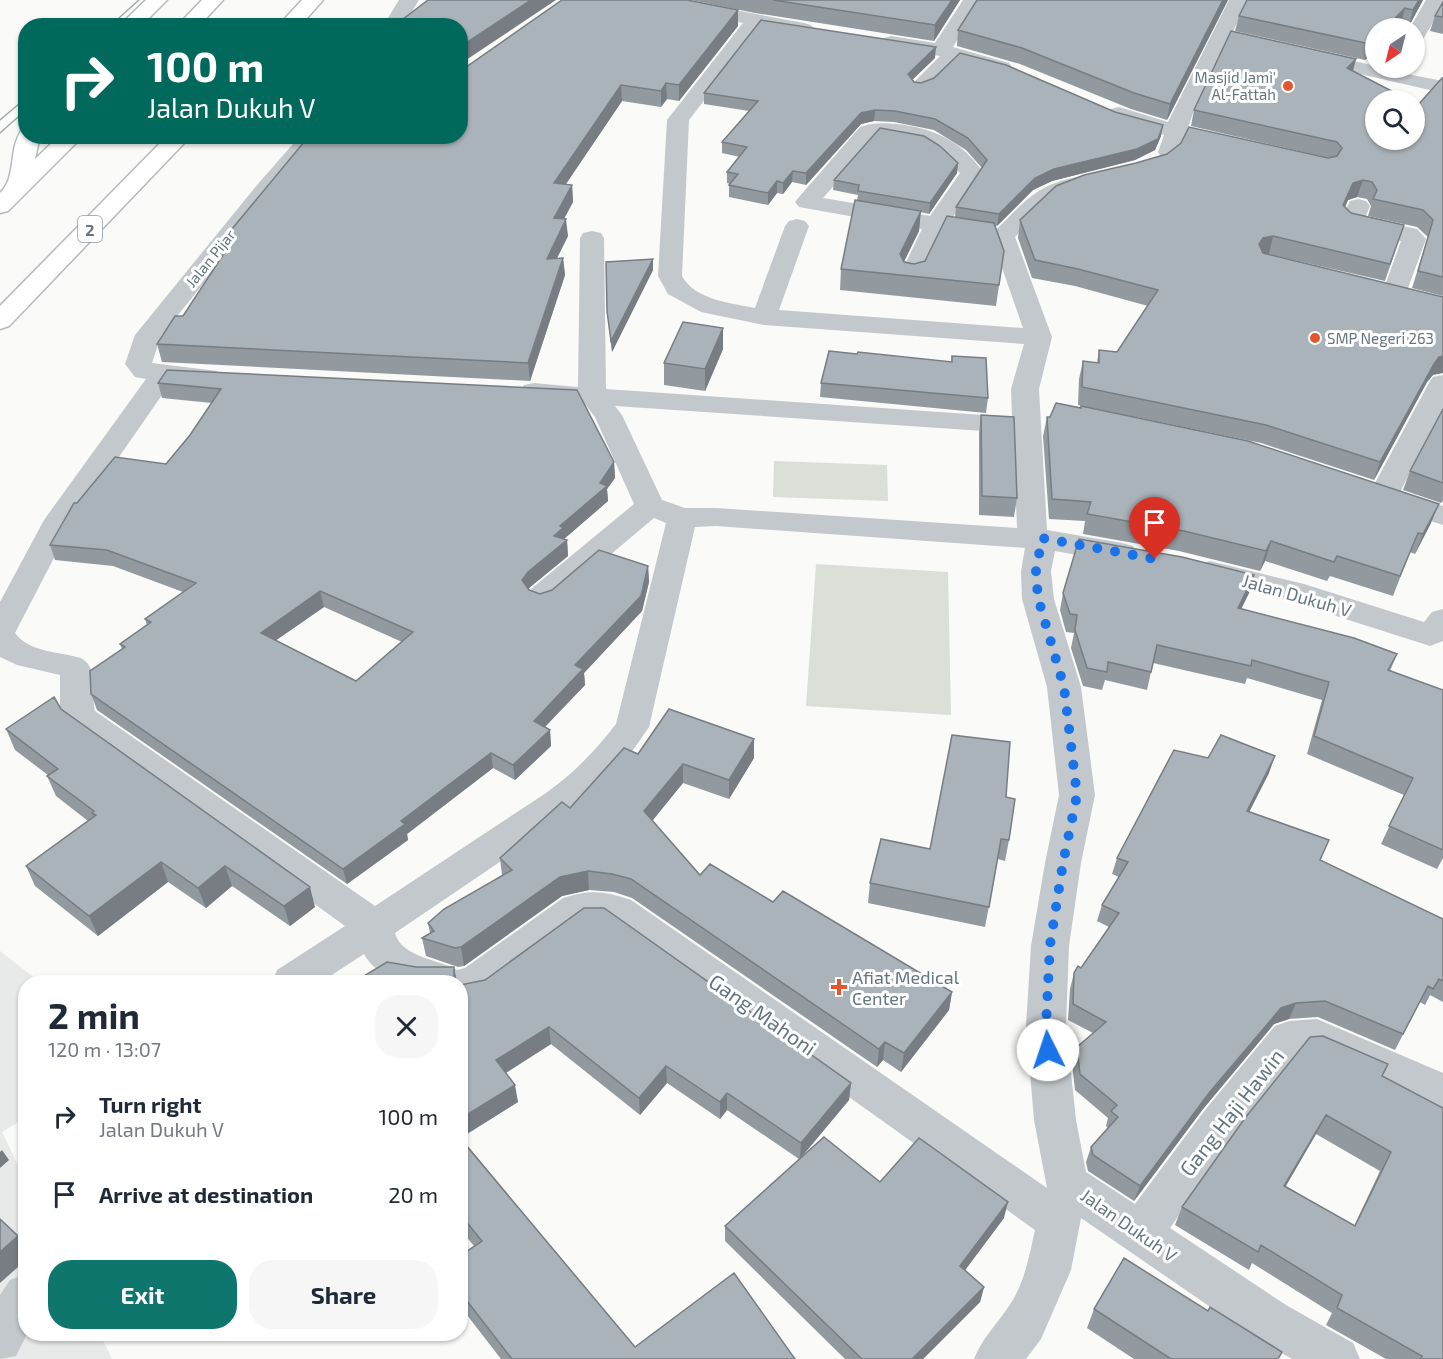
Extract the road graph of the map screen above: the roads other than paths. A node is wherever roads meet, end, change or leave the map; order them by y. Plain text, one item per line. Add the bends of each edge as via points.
1 (157, 0) edge
2 (213, 0) edge
3 (313, 0) edge
4 (408, 0) edge
5 (650, 0) edge
6 (973, 0) edge
7 (1239, 0) edge
8 (1436, 0) edge
9 (138, 18) edge
10 (195, 18) edge
11 (296, 18) edge
12 (398, 18) edge
13 (1425, 20) edge
14 (755, 21) junction
15 (825, 32) edge
16 (1220, 36) junction
17 (871, 39) edge
18 (1254, 44) edge
19 (947, 52) junction
20 (1289, 52) edge
21 (1365, 66) edge
22 (1023, 74) edge
23 (1414, 78) edge
24 (920, 87) edge
25 (1443, 87) edge
26 (1105, 108) edge
27 (1176, 132) junction
28 (28, 144) edge
29 (64, 144) edge
30 (172, 144) edge
31 (305, 144) edge
32 (1244, 148) edge
33 (1150, 165) edge
34 (1113, 175) edge
35 (20, 187) junction
36 (0, 206) edge
37 (1359, 206) dead end
38 (936, 224) junction
39 (797, 226) dead end
40 (1003, 236) junction
41 (592, 238) dead end
42 (912, 275) edge
43 (1394, 294) edge
44 (764, 317) junction
45 (0, 321) edge
46 (1039, 338) junction
47 (163, 374) junction
48 (232, 378) edge
49 (1443, 383) edge
50 (504, 390) edge
51 (592, 396) junction
52 (1035, 415) junction
53 (650, 506) junction
54 (1443, 516) edge
55 (682, 518) junction
56 (1037, 537) junction
57 (542, 596) edge
58 (0, 633) edge
59 (1438, 634) edge
60 (374, 926) junction
61 (301, 975) edge
62 (430, 975) edge
63 (468, 984) edge
64 (1443, 1092) edge
65 (1063, 1202) junction
66 (1140, 1234) junction
67 (18, 1308) edge
68 (0, 1340) edge
69 (997, 1359) edge
70 (1337, 1359) edge

1 - 9 highway
2 - 10 highway
3 - 11 highway
4 - 12 street
5 - 14 street
6 - 19 street
7 - 16 street
8 - 13 street
14 - 15 street
14 - 44 street via 678,120 670,276 677,290 710,307
16 - 18 street
16 - 27 street
17 - 19 street
19 - 22 street
19 - 24 street
20 - 21 street
23 - 25 street
26 - 27 street
27 - 32 street
27 - 33 street via 1170,152
28 - 35 highway
29 - 35 highway
30 - 45 highway, 2
31 - 47 street, Jalan Pijar via 148,335 138,364 144,371
34 - 40 street via 1042,197
35 - 36 highway
37 - 43 street via 1354,223 1414,238
38 - 38 street via 972,172 949,149 919,133 885,128 868,132 807,202
38 - 40 street
38 - 42 street
39 - 44 street
40 - 46 street
41 - 51 street
44 - 46 street
46 - 52 street, Jalan Dukuh V via 1025,389
47 - 48 street
47 - 58 street via 55,527
49 - 54 street via 1372,493
50 - 51 street
51 - 52 street
51 - 53 street via 608,415
52 - 56 street, Jalan Dukuh V
53 - 55 street
53 - 57 street
55 - 56 street
55 - 60 street via 632,727 608,760 559,803
56 - 59 street, Jalan Dukuh V via 1166,561 1293,591
56 - 65 street, Jalan Dukuh V via 1038,598 1064,687 1077,795 1050,945 1046,1026
58 - 60 street via 5,646 15,652 76,670 77,708 83,719
60 - 61 street
60 - 62 street via 379,946 393,961
63 - 65 street, Gang Mahoni via 576,909 601,906 618,911
64 - 66 street, Gang Haji Hawin via 1317,1036 1289,1038 1220,1123
65 - 66 street, Jalan Dukuh V
65 - 69 street via 1049,1270 1025,1323
66 - 70 street, Jalan Dukuh V via 1270,1321
67 - 68 street

